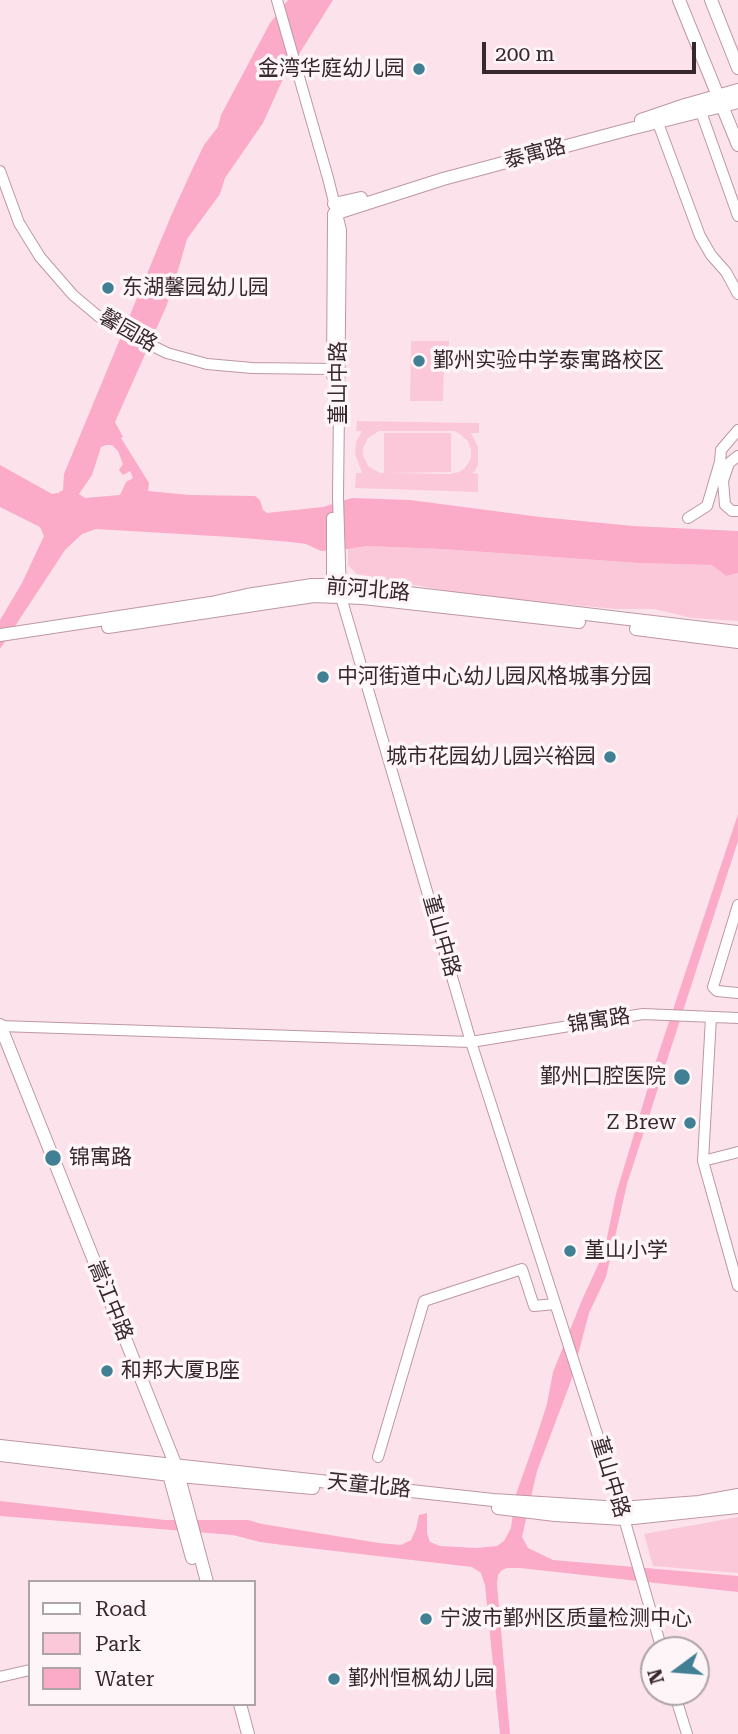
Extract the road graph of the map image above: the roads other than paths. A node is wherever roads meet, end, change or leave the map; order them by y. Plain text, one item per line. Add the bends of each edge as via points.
1 (277, 0) edge
2 (679, 0) edge
3 (711, 0) edge
4 (738, 68) edge
5 (738, 90) edge
6 (720, 101) junction
7 (738, 102) edge
8 (701, 112) junction
9 (658, 123) junction
10 (738, 145) edge
11 (0, 171) edge
12 (335, 211) junction
13 (738, 216) edge
14 (738, 294) edge
15 (332, 369) junction
16 (738, 430) edge
17 (737, 461) edge
18 (335, 497) junction
19 (738, 512) edge
20 (688, 518) dead end
21 (336, 591) junction
22 (738, 632) edge
23 (0, 635) edge
24 (17, 637) junction
25 (738, 642) edge
26 (0, 643) edge
27 (738, 905) edge
28 (738, 993) edge
29 (711, 1017) junction
30 (738, 1018) edge
31 (0, 1026) edge
32 (0, 1042) edge
33 (471, 1042) junction
34 (738, 1152) edge
35 (703, 1161) junction
36 (738, 1286) edge
37 (555, 1304) junction
38 (0, 1446) edge
39 (0, 1455) edge
40 (378, 1457) dead end
41 (173, 1471) junction
42 (738, 1495) edge
43 (738, 1507) edge
44 (536, 1508) junction
45 (622, 1514) junction
46 (198, 1580) edge
47 (206, 1580) edge
48 (658, 1636) edge
49 (28, 1670) edge
50 (0, 1677) edge
51 (233, 1706) edge
52 (241, 1706) edge
53 (678, 1706) edge
54 (240, 1734) edge
55 (248, 1734) edge
56 (687, 1734) edge

1 - 12 street, 堇山中路
2 - 6 main road
3 - 4 main road
5 - 6 main road, 泰寓路
6 - 7 main road, 泰寓路
6 - 8 main road, 泰寓路
6 - 10 main road
6 - 12 main road, 泰寓路 via 685,105 628,125 442,174 355,200
8 - 9 main road, 泰寓路
8 - 13 street
9 - 12 main road, 泰寓路
9 - 14 street via 700,236
11 - 15 street, 馨园路 via 19,223 40,257 73,295 116,328 152,347 207,365
12 - 15 street, 堇山中路
12 - 18 street, 堇山中路 via 341,230
15 - 18 street, 堇山中路
16 - 20 street via 721,450 708,506
17 - 19 street via 729,463 723,481 725,505
18 - 21 street, 堇山中路
21 - 22 main road, 前河北路
21 - 24 main road, 前河北路
21 - 25 main road, 前河北路
21 - 33 street, 堇山中路
23 - 24 main road, 前河北路
24 - 26 main road, 前河北路
27 - 28 street via 713,987
29 - 30 street, 锦寓路
29 - 33 street, 锦寓路 via 643,1014
29 - 35 street
31 - 33 street, 锦寓路
31 - 41 main road, 嵩江中路
32 - 41 main road, 嵩江中路
33 - 37 street, 堇山中路
34 - 35 street
35 - 36 street
37 - 40 street via 534,1306 522,1269 424,1301
37 - 45 street, 堇山中路
38 - 41 main road, 天童北路
39 - 41 main road
41 - 44 main road, 天童北路 via 493,1500
41 - 44 main road via 503,1509
41 - 46 main road, 嵩江中路
41 - 47 main road, 嵩江中路
42 - 45 main road, 天童北路
43 - 45 main road
44 - 45 main road, 天童北路
45 - 48 street, 堇山中路
49 - 50 street
51 - 54 main road
52 - 55 main road
53 - 56 street

